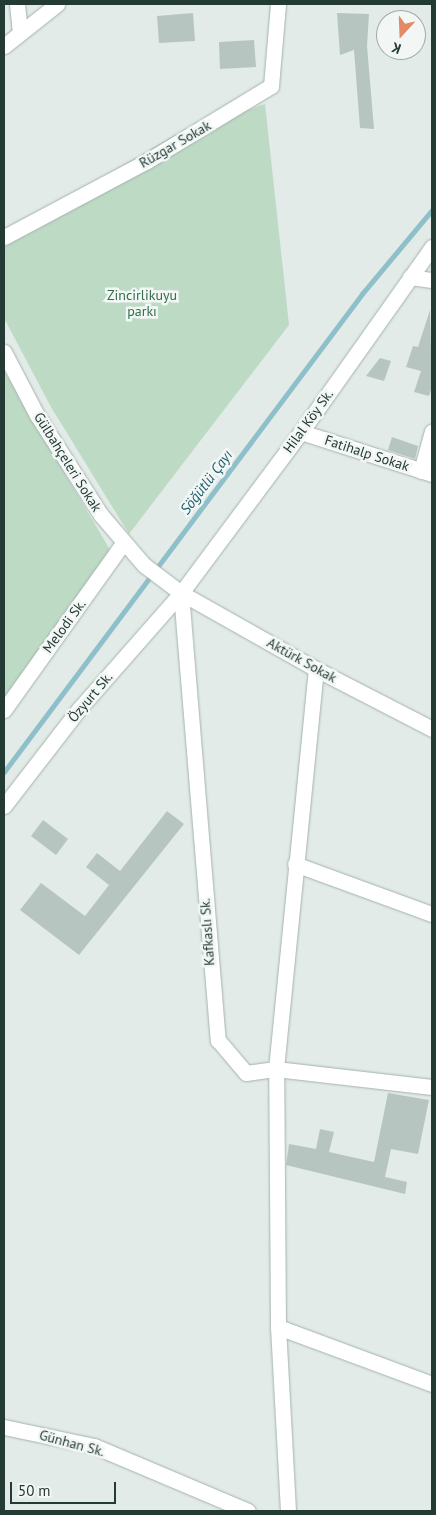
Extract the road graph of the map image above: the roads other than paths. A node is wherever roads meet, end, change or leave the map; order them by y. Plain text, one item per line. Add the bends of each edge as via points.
1 (16, 4) edge
2 (57, 4) edge
3 (278, 4) edge
4 (20, 32) junction
5 (4, 46) edge
6 (4, 237) edge
7 (432, 248) edge
8 (410, 277) junction
9 (432, 280) edge
10 (4, 352) edge
11 (432, 431) edge
12 (301, 432) junction
13 (426, 472) edge
14 (124, 542) junction
15 (144, 565) joint
16 (177, 591) junction
17 (316, 669) junction
18 (4, 710) edge
19 (432, 729) edge
20 (4, 806) edge
21 (295, 864) junction
22 (432, 914) edge
23 (276, 1069) junction
24 (432, 1088) edge
25 (278, 1327) junction
26 (432, 1384) edge
27 (4, 1427) edge
28 (248, 1511) edge
29 (288, 1511) edge

1 - 4 street
2 - 4 street
3 - 6 street, Rüzgar Sokak via 271,86 147,162
4 - 5 street
7 - 8 street, Hilal Köy Sk.
8 - 9 street
8 - 12 street, Hilal Köy Sk.
10 - 14 street, Gülbahçeleri Sokak via 37,415 102,515
11 - 13 street
12 - 13 street, Fatihalp Sokak
12 - 16 street, Hilal Köy Sk.
14 - 15 street, Gülbahçeleri Sokak
14 - 18 street, Melodi Sk.
15 - 16 street, Aktürk Sokak
16 - 17 street, Aktürk Sokak
16 - 20 street, Özyurt Sk.
16 - 23 street, Kafkaslı Sk. via 218,1040 246,1073
17 - 19 street, Aktürk Sokak
17 - 21 street
21 - 22 street
21 - 23 street
23 - 24 street, Kafkaslı Sk.
23 - 25 street
25 - 26 street
25 - 29 street
27 - 28 street, Günhan Sk. via 94,1446

